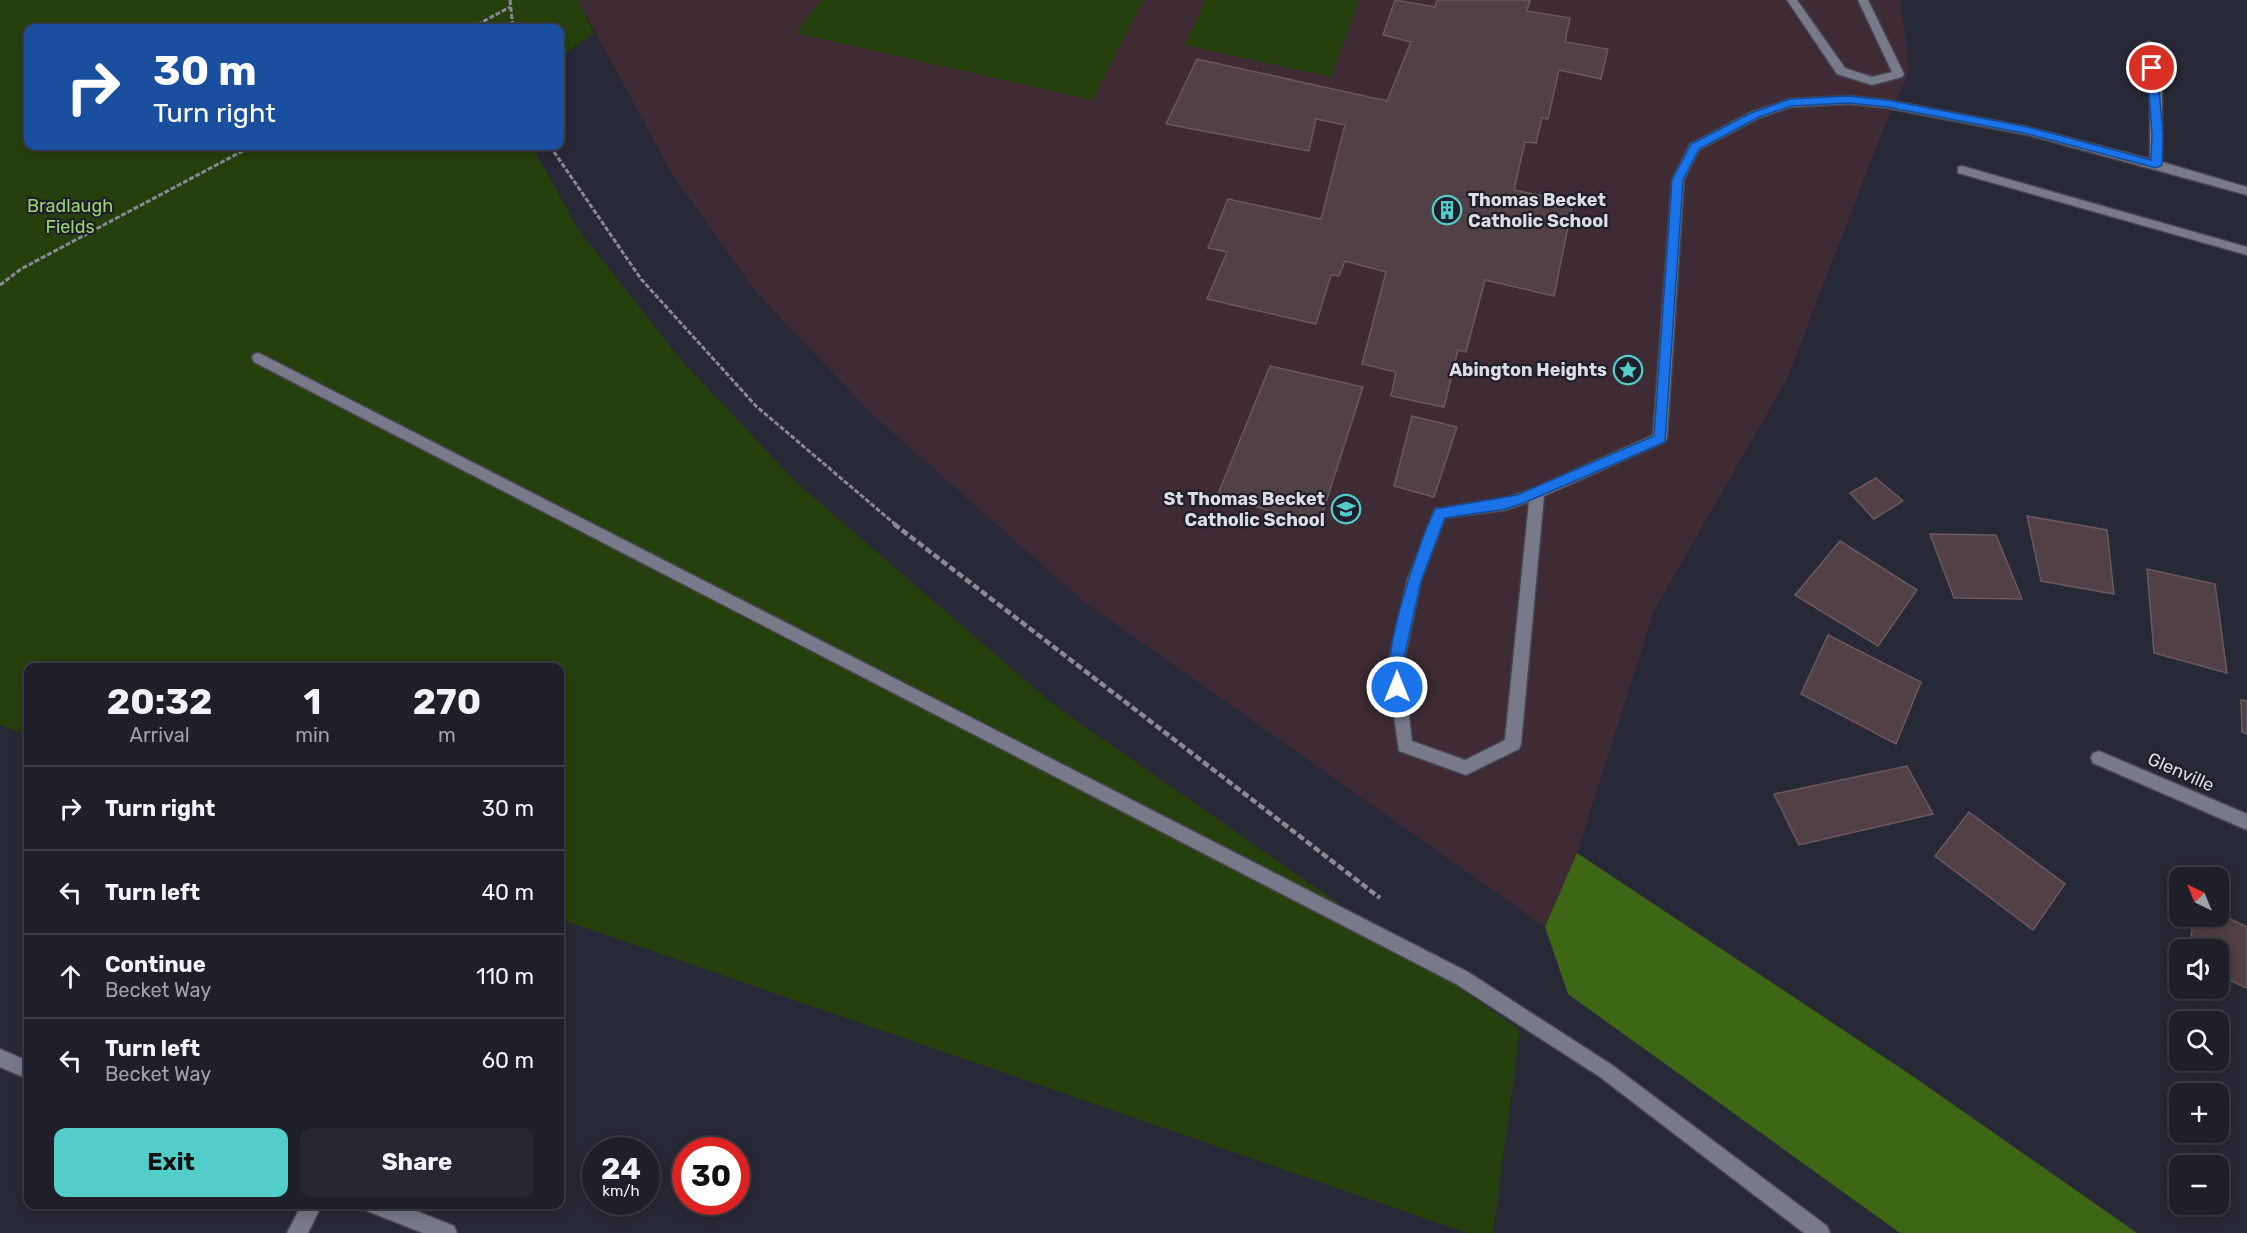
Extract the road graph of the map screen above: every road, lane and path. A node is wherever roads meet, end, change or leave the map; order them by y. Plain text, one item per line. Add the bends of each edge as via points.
1 (510, 0) edge
2 (1792, 0) edge
3 (1863, 0) edge
4 (510, 7) junction
5 (478, 24) edge
6 (512, 24) edge
7 (2149, 44) dead end
8 (1872, 81) junction
9 (1887, 104) junction
10 (245, 150) edge
11 (553, 150) edge
12 (2156, 165) junction
13 (1962, 170) dead end
14 (2247, 191) edge
15 (2247, 251) edge
16 (0, 285) edge
17 (259, 358) dead end
18 (1537, 493) junction
19 (2100, 758) dead end
20 (2247, 822) edge
21 (1389, 905) dead end
22 (0, 1058) edge
23 (24, 1068) edge
24 (310, 1209) edge
25 (387, 1209) edge
26 (297, 1233) edge
27 (447, 1233) edge
28 (1820, 1233) edge

1 - 4 path
2 - 8 street via 1841,71
3 - 8 street via 1898,74
4 - 5 path
4 - 6 path
7 - 12 street via 2156,91
8 - 9 street
9 - 12 street via 2028,131
9 - 18 street via 1849,100 1790,103 1755,115 1694,147 1678,180 1660,438
10 - 16 path
11 - 21 path via 641,279 756,406 870,505 1001,609
12 - 14 street
13 - 15 street
17 - 28 street via 1462,978 1606,1071
18 - 18 street via 1513,744 1466,768 1405,746 1395,667 1414,581 1440,513 1506,504
19 - 20 street, Glenville
22 - 23 street
24 - 26 street
25 - 27 street

